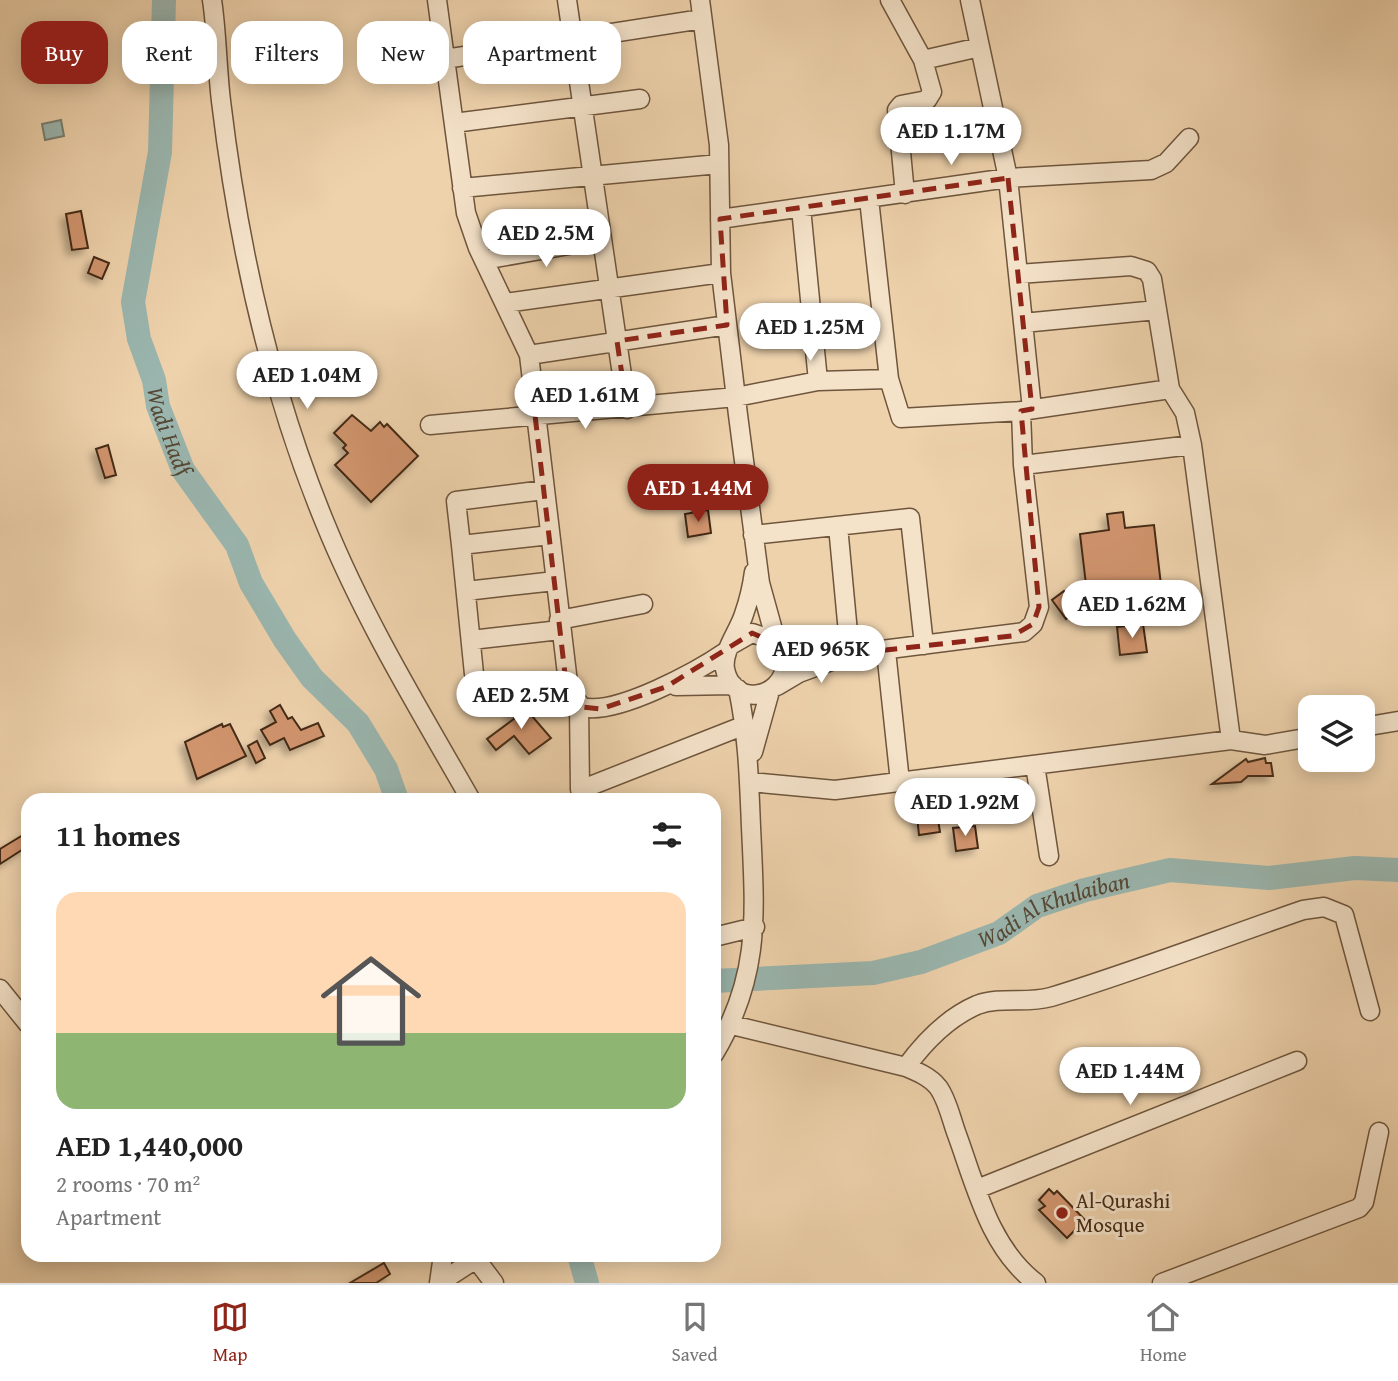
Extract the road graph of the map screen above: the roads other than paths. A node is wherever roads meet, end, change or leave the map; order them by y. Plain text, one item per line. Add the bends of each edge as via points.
1 (212, 0) edge
2 (437, 0) edge
3 (567, 0) edge
4 (700, 0) edge
5 (890, 0) edge
6 (970, 0) edge
7 (702, 19) junction
8 (440, 21) edge
9 (570, 21) edge
10 (621, 32) edge
11 (980, 47) junction
12 (923, 60) junction
13 (448, 84) edge
14 (580, 84) edge
15 (640, 99) dead end
16 (583, 106) junction
17 (453, 123) junction
18 (1189, 138) dead end
19 (719, 164) junction
20 (593, 176) junction
21 (1008, 178) junction
22 (463, 188) junction
23 (905, 194) junction
24 (869, 199) junction
25 (801, 208) junction
26 (720, 219) junction
27 (602, 239) junction
28 (484, 260) junction
29 (722, 273) junction
30 (1018, 274) junction
31 (609, 289) junction
32 (505, 303) junction
33 (1157, 310) junction
34 (1023, 323) junction
35 (727, 325) junction
36 (617, 341) junction
37 (528, 355) junction
38 (889, 379) junction
39 (818, 381) junction
40 (1170, 389) junction
41 (736, 397) junction
42 (627, 409) junction
43 (1027, 410) junction
44 (535, 415) junction
45 (430, 425) dead end
46 (1192, 445) junction
47 (1023, 466) junction
48 (544, 490) junction
49 (838, 526) junction
50 (550, 535) junction
51 (753, 536) junction
52 (461, 545) junction
53 (756, 555) junction
54 (555, 581) junction
55 (466, 591) junction
56 (643, 604) dead end
57 (560, 625) junction
58 (471, 640) junction
59 (778, 644) junction
60 (924, 645) junction
61 (729, 648) junction
62 (886, 650) junction
63 (850, 654) junction
64 (474, 674) dead end
65 (666, 687) junction
66 (736, 687) junction
67 (774, 688) junction
68 (579, 704) junction
69 (1398, 721) edge
70 (745, 725) junction
71 (1375, 725) edge
72 (1298, 739) edge
73 (1231, 740) junction
74 (1035, 765) junction
75 (750, 776) junction
76 (900, 782) junction
77 (467, 793) edge
78 (1049, 856) dead end
79 (755, 927) junction
80 (721, 935) edge
81 (0, 989) edge
82 (1370, 1011) dead end
83 (21, 1015) edge
84 (732, 1025) junction
85 (721, 1043) edge
86 (1297, 1061) dead end
87 (906, 1067) junction
88 (1379, 1132) dead end
89 (976, 1189) junction
90 (442, 1262) edge
91 (468, 1262) edge
92 (479, 1262) edge
93 (439, 1283) edge
94 (494, 1283) edge
95 (1036, 1283) edge
96 (1162, 1283) edge

1 - 77 street via 221,102 250,272 279,389 324,522 367,616
2 - 8 street
3 - 9 street
4 - 7 street
5 - 12 street
6 - 11 street
7 - 10 street
7 - 19 street
11 - 12 street
11 - 21 street
12 - 23 street via 931,97 897,110
13 - 17 street
14 - 16 street
15 - 16 street
16 - 17 street
16 - 20 street
17 - 22 street
18 - 21 street via 1166,163 1151,170
19 - 20 street
19 - 26 street
20 - 22 street
20 - 27 street
21 - 23 street
21 - 30 street
22 - 28 street via 470,228
23 - 24 street
24 - 25 street
24 - 38 street
25 - 26 street
25 - 39 street
26 - 29 street
27 - 28 street
27 - 31 street
28 - 32 street
29 - 31 street
29 - 35 street
30 - 33 street via 1137,267 1152,279
30 - 34 street
31 - 32 street
31 - 36 street
32 - 37 street
33 - 34 street
33 - 40 street
34 - 43 street
35 - 36 street
35 - 41 street
36 - 37 street
36 - 42 street
37 - 44 street
38 - 39 street
38 - 43 street via 901,418
39 - 41 street
40 - 43 street
40 - 46 street via 1185,413
41 - 42 street
41 - 51 street
42 - 44 street
43 - 47 street
44 - 45 street
44 - 48 street
46 - 47 street
46 - 73 street
47 - 60 street via 1039,607 1033,624 1012,636
48 - 50 street
48 - 52 street via 456,501
49 - 51 street
49 - 60 street via 910,518
49 - 63 street
50 - 52 street
50 - 54 street
51 - 53 street
52 - 55 street
53 - 59 street via 766,612
53 - 61 street via 748,602
54 - 55 street
54 - 57 street
55 - 58 street
56 - 57 street
57 - 58 street
57 - 68 street via 569,691
58 - 64 street
59 - 61 street via 752,633
59 - 63 street via 813,654
59 - 67 street via 786,663
60 - 62 street
61 - 65 street
61 - 66 street via 724,665
62 - 63 street
62 - 76 street
63 - 67 street
65 - 66 street via 711,683
65 - 68 street via 601,709
66 - 67 street via 754,695
66 - 70 street
67 - 75 street
68 - 70 street via 580,790
69 - 71 street
70 - 75 street
72 - 73 street via 1265,745
73 - 74 street
74 - 76 street
74 - 78 street
75 - 76 street via 835,790
75 - 79 street
79 - 80 street
79 - 84 street via 750,966
81 - 83 street
82 - 87 street via 1344,915 1324,907 1303,910 1051,997 978,1005 930,1036
84 - 85 street
84 - 87 street
86 - 89 street
87 - 89 street via 929,1077 939,1088
88 - 96 street via 1359,1208
89 - 95 street via 998,1242 1018,1269
90 - 93 street
91 - 93 street
92 - 94 street

